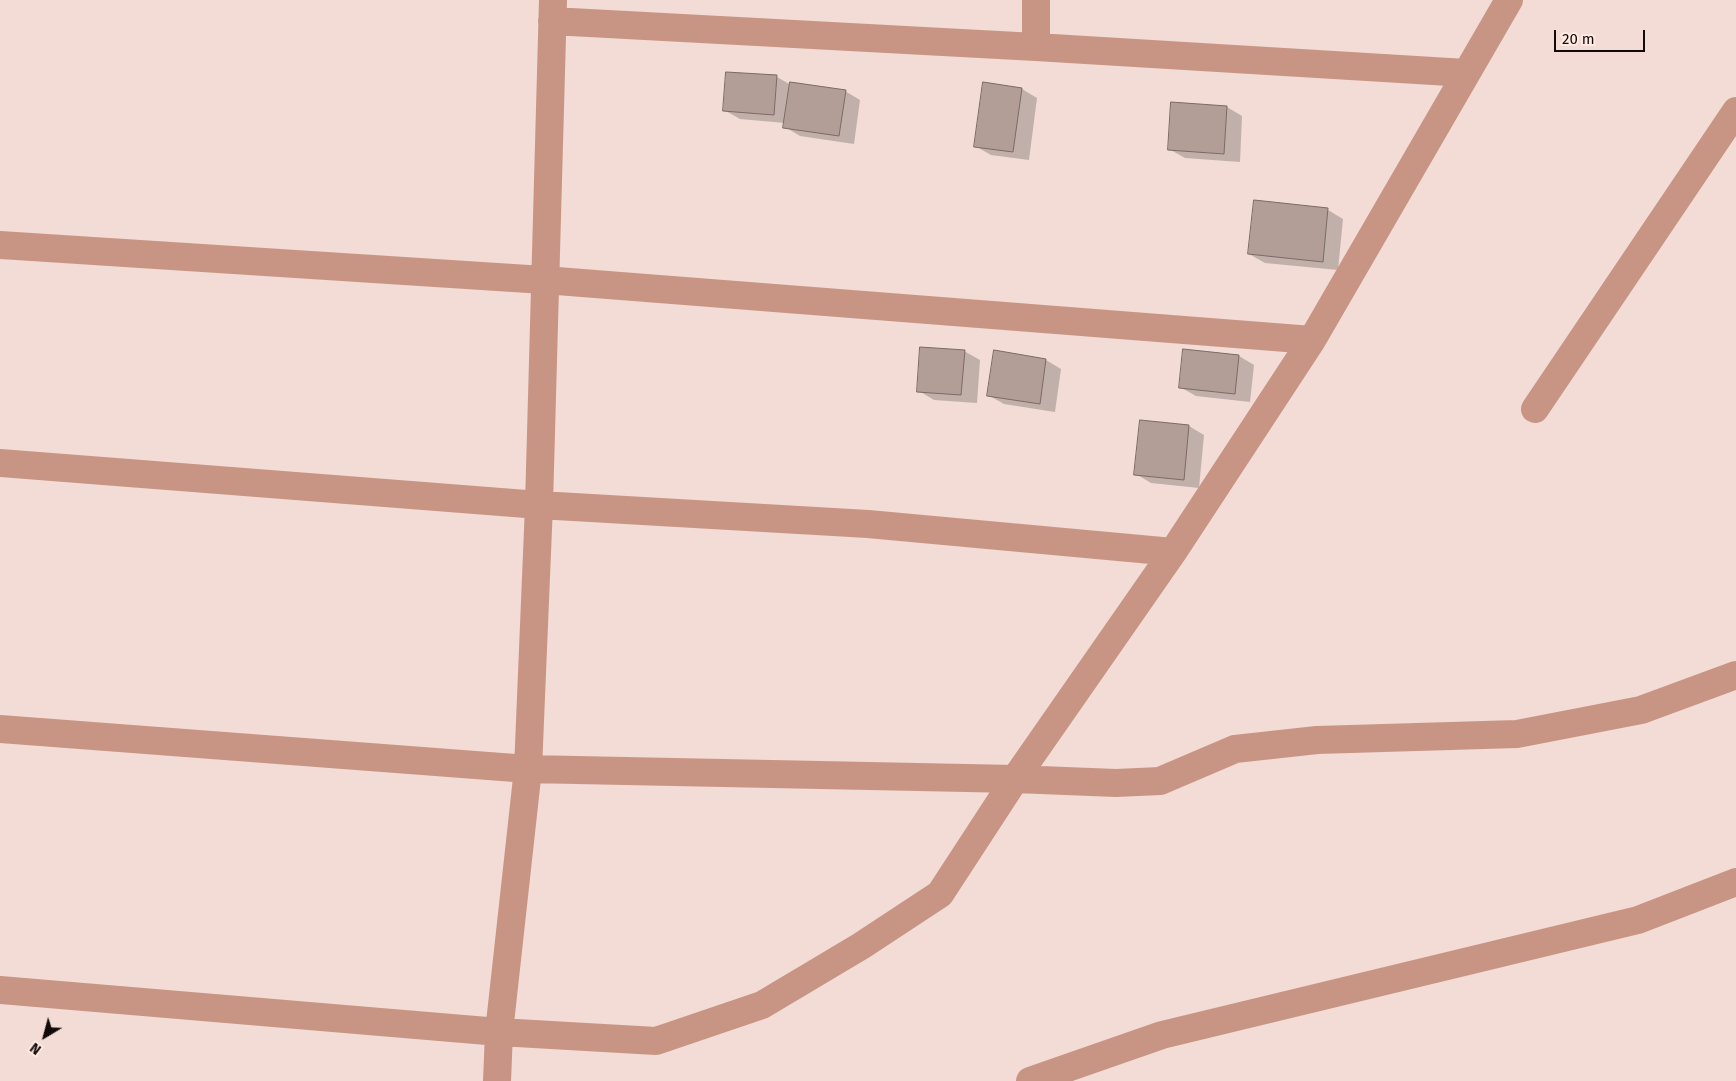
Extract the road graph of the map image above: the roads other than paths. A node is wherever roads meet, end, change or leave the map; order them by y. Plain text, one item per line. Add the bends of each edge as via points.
1 (1036, 0) edge
2 (1509, 0) edge
3 (552, 11) edge
4 (1036, 47) junction
5 (1466, 73) junction
6 (1736, 111) edge
7 (0, 245) edge
8 (544, 280) junction
9 (1312, 340) junction
10 (1535, 409) dead end
11 (0, 463) edge
12 (539, 505) junction
13 (1173, 552) junction
14 (1736, 675) edge
15 (0, 729) edge
16 (528, 769) junction
17 (1015, 780) junction
18 (1736, 882) edge
19 (0, 990) edge
20 (499, 1032) junction
21 (497, 1081) edge
22 (1030, 1081) edge

1 - 4 street
2 - 5 street
3 - 4 street
3 - 8 street
4 - 5 street
5 - 9 street
6 - 10 street
7 - 8 street
8 - 9 street
8 - 12 street
9 - 13 street
11 - 12 street
12 - 13 street via 868,524
12 - 16 street
13 - 17 street
14 - 17 street via 1642,710 1517,734 1317,740 1235,749 1160,782
15 - 16 street
16 - 17 street
16 - 20 street
17 - 20 street via 940,894 762,1005 656,1041
18 - 22 street via 1638,920 1162,1035
19 - 20 street
20 - 21 street

